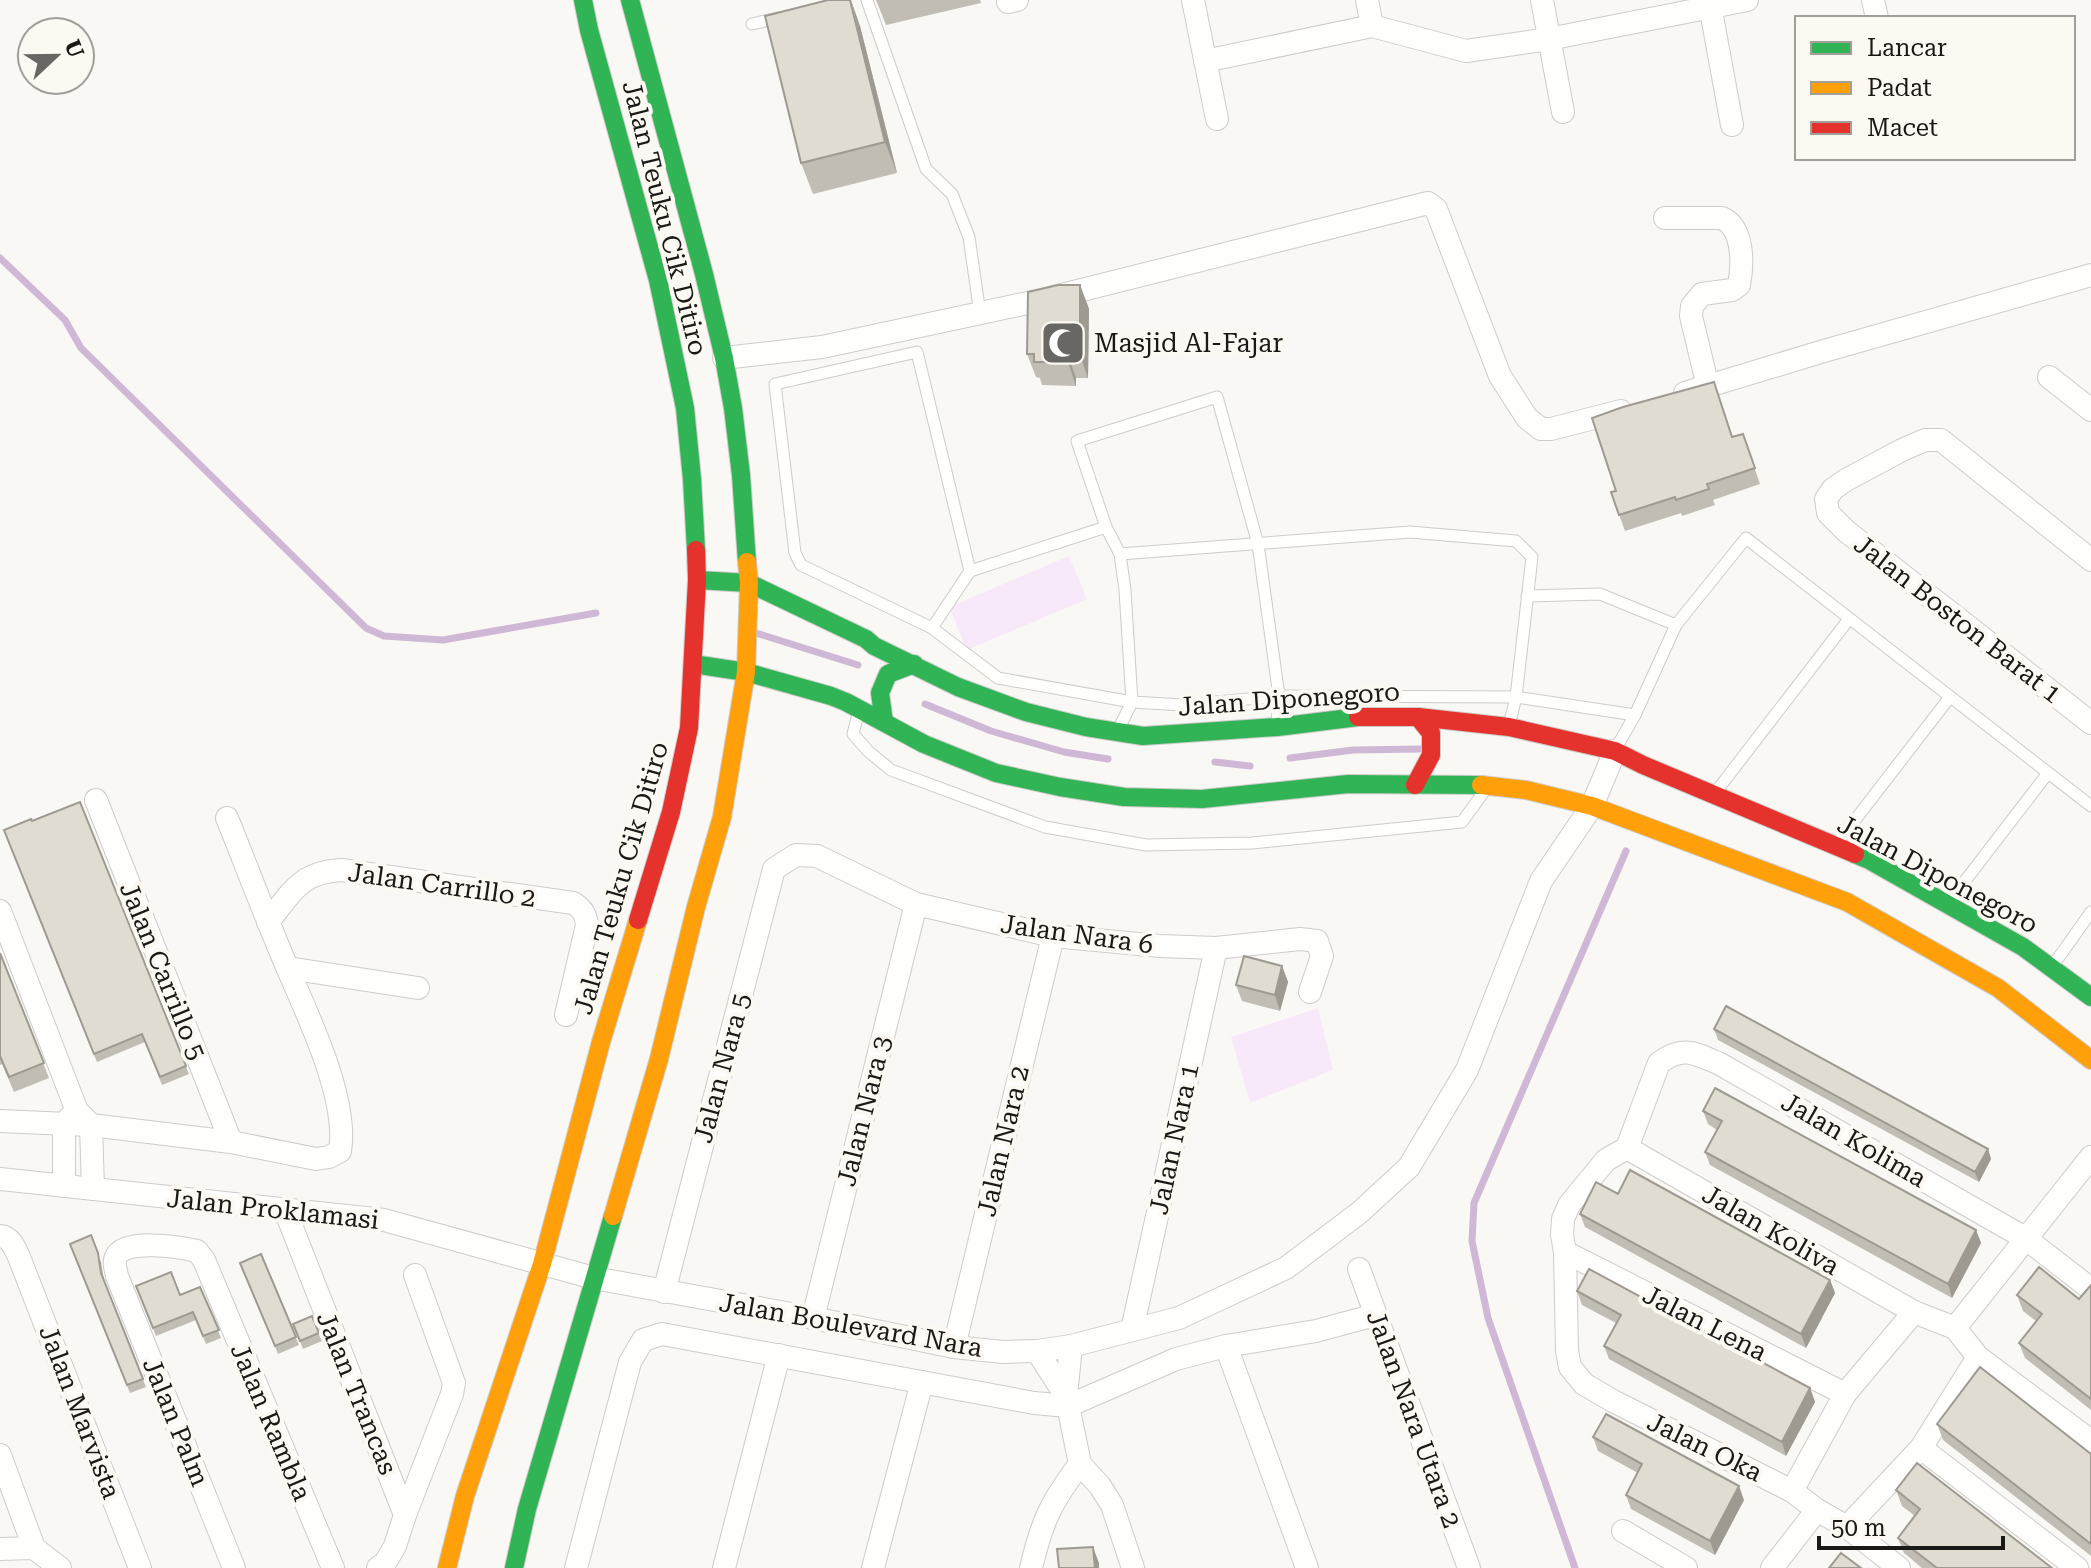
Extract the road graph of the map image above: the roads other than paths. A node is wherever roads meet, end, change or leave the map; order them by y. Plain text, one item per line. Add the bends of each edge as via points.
1 (583, 0) edge
2 (630, 0) edge
3 (867, 0) edge
4 (1008, 0) edge
5 (1017, 0) edge
6 (1193, 0) edge
7 (1367, 0) edge
8 (1542, 0) edge
9 (1747, 0) edge
10 (1709, 4) edge
11 (793, 15) edge
12 (752, 24) dead end
13 (1372, 26) junction
14 (1549, 39) junction
15 (1205, 61) junction
16 (1563, 112) dead end
17 (1217, 119) dead end
18 (1732, 125) dead end
19 (1665, 218) dead end
20 (2091, 275) edge
21 (980, 314) junction
22 (724, 358) junction
23 (2049, 377) dead end
24 (1708, 387) junction
25 (2091, 410) edge
26 (1106, 527) junction
27 (1258, 544) junction
28 (1120, 554) junction
29 (2091, 560) edge
30 (970, 571) junction
31 (697, 580) junction
32 (749, 583) junction
33 (1527, 596) junction
34 (1849, 619) junction
35 (1676, 625) junction
36 (932, 628) junction
37 (693, 664) junction
38 (914, 664) junction
39 (746, 672) junction
40 (1279, 696) junction
41 (1516, 697) junction
42 (1950, 697) junction
43 (1132, 702) junction
44 (859, 710) junction
45 (1635, 715) junction
46 (1418, 717) junction
47 (884, 722) junction
48 (2091, 723) edge
49 (1277, 727) junction
50 (1509, 727) junction
51 (1117, 732) junction
52 (1615, 751) junction
53 (2048, 773) junction
54 (1415, 785) junction
55 (1489, 785) junction
56 (1714, 795) junction
57 (96, 800) dead end
58 (1592, 806) junction
59 (2091, 806) edge
60 (227, 818) dead end
61 (1835, 845) junction
62 (796, 855) joint
63 (916, 904) junction
64 (1947, 904) junction
65 (0, 911) edge
66 (2091, 912) edge
67 (268, 922) junction
68 (1053, 936) junction
69 (1216, 948) junction
70 (288, 968) junction
71 (2010, 968) junction
72 (2051, 968) junction
73 (418, 988) dead end
74 (1310, 992) dead end
75 (2091, 997) edge
76 (566, 1015) dead end
77 (2091, 1060) edge
78 (77, 1120) junction
79 (0, 1121) edge
80 (231, 1142) junction
81 (1627, 1148) junction
82 (2091, 1157) edge
83 (0, 1179) edge
84 (64, 1186) junction
85 (93, 1189) junction
86 (285, 1210) junction
87 (0, 1236) edge
88 (2025, 1238) junction
89 (1565, 1252) junction
90 (542, 1264) junction
91 (1359, 1269) dead end
92 (415, 1275) dead end
93 (117, 1276) joint
94 (594, 1278) junction
95 (2091, 1289) edge
96 (664, 1292) junction
97 (1914, 1312) junction
98 (1375, 1315) junction
99 (813, 1318) junction
100 (1955, 1328) junction
101 (1132, 1330) junction
102 (1071, 1346) junction
103 (1226, 1346) junction
104 (954, 1347) junction
105 (1037, 1351) junction
106 (779, 1355) junction
107 (1978, 1357) junction
108 (922, 1382) junction
109 (1845, 1394) junction
110 (1067, 1401) junction
111 (2091, 1441) edge
112 (1921, 1448) junction
113 (0, 1455) edge
114 (1080, 1464) junction
115 (1792, 1491) junction
116 (1817, 1510) junction
117 (405, 1515) junction
118 (1847, 1527) junction
119 (1623, 1531) dead end
120 (34, 1548) junction
121 (0, 1549) edge
122 (60, 1568) edge
123 (140, 1568) edge
124 (234, 1568) edge
125 (333, 1568) edge
126 (378, 1568) edge
127 (447, 1568) edge
128 (514, 1568) edge
129 (576, 1568) edge
130 (724, 1568) edge
131 (873, 1568) edge
132 (1031, 1568) edge
133 (1133, 1568) edge
134 (1307, 1568) edge
135 (1469, 1568) edge
136 (1686, 1568) edge
137 (1772, 1568) edge
138 (1899, 1568) edge
139 (2077, 1568) edge

1 - 31 main road, Jalan Teuku Cik Ditiro via 658,280 685,408
2 - 22 main road, Jalan Teuku Cik Ditiro
3 - 21 lane via 926,169 952,194 969,237
4 - 5 street
6 - 15 street
7 - 13 street
8 - 14 street
9 - 10 street
10 - 14 street
10 - 18 street
11 - 12 lane
13 - 14 street via 1466,51
13 - 15 street
14 - 16 street
15 - 17 street
19 - 24 street via 1722,218 1738,235 1739,285 1702,294 1692,306
20 - 24 street
21 - 22 street via 822,347
21 - 24 street via 1428,203 1436,209 1500,376 1527,418 1541,429
22 - 32 main road, Jalan Teuku Cik Ditiro
23 - 25 street
26 - 27 lane via 1077,441 1217,397
26 - 28 lane
26 - 30 lane
27 - 28 lane
27 - 33 lane via 1410,532 1516,541 1532,557
27 - 40 lane
28 - 43 lane
29 - 48 street, Jalan Boston Barat 1 via 1941,440 1902,450 1846,480 1826,499 1828,513 1846,531
30 - 36 lane
30 - 36 lane via 917,352 775,384 795,553 801,565
31 - 32 main road, Jalan Diponegoro
31 - 37 main road, Jalan Teuku Cik Ditiro
32 - 38 main road, Jalan Diponegoro
32 - 39 main road, Jalan Teuku Cik Ditiro
33 - 35 lane via 1600,594
33 - 41 lane
34 - 35 lane via 1746,538
34 - 42 lane
34 - 56 lane
35 - 45 lane
36 - 43 lane via 998,678
37 - 39 main road, Jalan Diponegoro
37 - 90 main road, Jalan Teuku Cik Ditiro via 689,728 671,812 601,1042
38 - 47 main road via 888,674 880,693
38 - 51 main road, Jalan Diponegoro via 1026,712
39 - 44 main road, Jalan Diponegoro via 831,696
39 - 94 main road, Jalan Teuku Cik Ditiro via 722,817 659,1059
40 - 41 lane
40 - 43 lane via 1183,705
40 - 49 lane
41 - 45 lane
41 - 50 lane
42 - 53 lane
42 - 61 lane
43 - 51 lane
44 - 47 main road, Jalan Diponegoro
44 - 55 lane via 853,734 891,770 1045,827 1146,845 1252,843 1462,822
45 - 52 lane
46 - 49 main road, Jalan Diponegoro via 1362,716
46 - 50 main road, Jalan Diponegoro
46 - 54 main road via 1431,733 1431,755
47 - 54 main road, Jalan Diponegoro via 996,773 1124,797 1202,799 1348,784
49 - 51 main road, Jalan Diponegoro via 1143,736
50 - 52 main road, Jalan Diponegoro
52 - 56 main road, Jalan Diponegoro
52 - 58 street, Jalan Boulevard Nara
53 - 59 lane
53 - 64 lane
54 - 55 main road, Jalan Diponegoro
55 - 58 main road, Jalan Diponegoro
56 - 61 main road, Jalan Diponegoro
57 - 80 street, Jalan Carrillo 5
58 - 71 main road, Jalan Diponegoro
58 - 101 street, Jalan Boulevard Nara via 1541,881 1467,1070 1409,1167 1286,1268 1179,1318
60 - 67 street
61 - 64 main road, Jalan Diponegoro
62 - 63 street, Jalan Nara 6 via 817,856
62 - 96 street, Jalan Nara 5 via 774,869
63 - 68 street, Jalan Nara 6
63 - 99 street, Jalan Nara 3
64 - 71 main road, Jalan Diponegoro
65 - 78 street
66 - 72 lane
67 - 70 street
67 - 76 street, Jalan Carrillo 2 via 297,886 327,870 573,903 585,913 587,925
68 - 69 street, Jalan Nara 6
68 - 104 street, Jalan Nara 2
69 - 74 street, Jalan Nara 6 via 1317,941 1322,956
69 - 101 street, Jalan Nara 1
70 - 73 street
70 - 80 street via 327,1063 342,1137 340,1151 316,1159
71 - 72 main road, Jalan Diponegoro
71 - 77 main road, Jalan Diponegoro
72 - 75 main road, Jalan Diponegoro
78 - 79 street
78 - 80 street
78 - 84 street
78 - 85 street
81 - 88 street, Jalan Kolima via 1659,1063 1681,1051 1692,1053
81 - 89 street via 1606,1160 1569,1205 1563,1219
81 - 97 street, Jalan Koliva
82 - 88 street
83 - 84 street, Jalan Proklamasi
84 - 85 street, Jalan Proklamasi
85 - 86 street, Jalan Proklamasi
86 - 90 street, Jalan Proklamasi via 384,1220
86 - 117 street, Jalan Trancas
87 - 123 street, Jalan Marvista via 13,1244 19,1257
88 - 95 street, Jalan Kolima
88 - 100 street
89 - 109 street, Jalan Lena
89 - 115 street, Jalan Oka via 1567,1351 1570,1367 1584,1384
90 - 94 street, Jalan Proklamasi
90 - 127 main road, Jalan Teuku Cik Ditiro via 465,1496
91 - 98 street, Jalan Nara Utara 2
92 - 117 street via 454,1383
93 - 124 street, Jalan Palm
93 - 125 street, Jalan Rambla via 116,1256 135,1245 197,1251 204,1260
94 - 96 street, Jalan Boulevard Nara
94 - 128 main road, Jalan Teuku Cik Ditiro
96 - 99 street, Jalan Boulevard Nara
97 - 100 street, Jalan Koliva
97 - 109 street
98 - 103 street
98 - 135 street, Jalan Nara Utara 2
99 - 104 street, Jalan Boulevard Nara
100 - 107 street
101 - 102 street, Jalan Boulevard Nara
102 - 105 street, Jalan Boulevard Nara
102 - 110 street
103 - 110 street via 1176,1359
103 - 134 street
104 - 105 street, Jalan Boulevard Nara
105 - 110 street
106 - 108 street
106 - 129 street via 662,1334 643,1340 630,1362
106 - 130 street
107 - 111 street
107 - 112 street
108 - 110 street via 1034,1403
108 - 131 street
109 - 115 street
110 - 114 street
112 - 118 street
112 - 139 street
113 - 120 street
114 - 132 street via 1045,1515
114 - 133 street via 1112,1505
115 - 116 street, Jalan Oka
116 - 118 street, Jalan Oka
116 - 137 street
117 - 126 street via 395,1546
118 - 138 street, Jalan Oka
119 - 136 street
120 - 121 street
120 - 122 street

